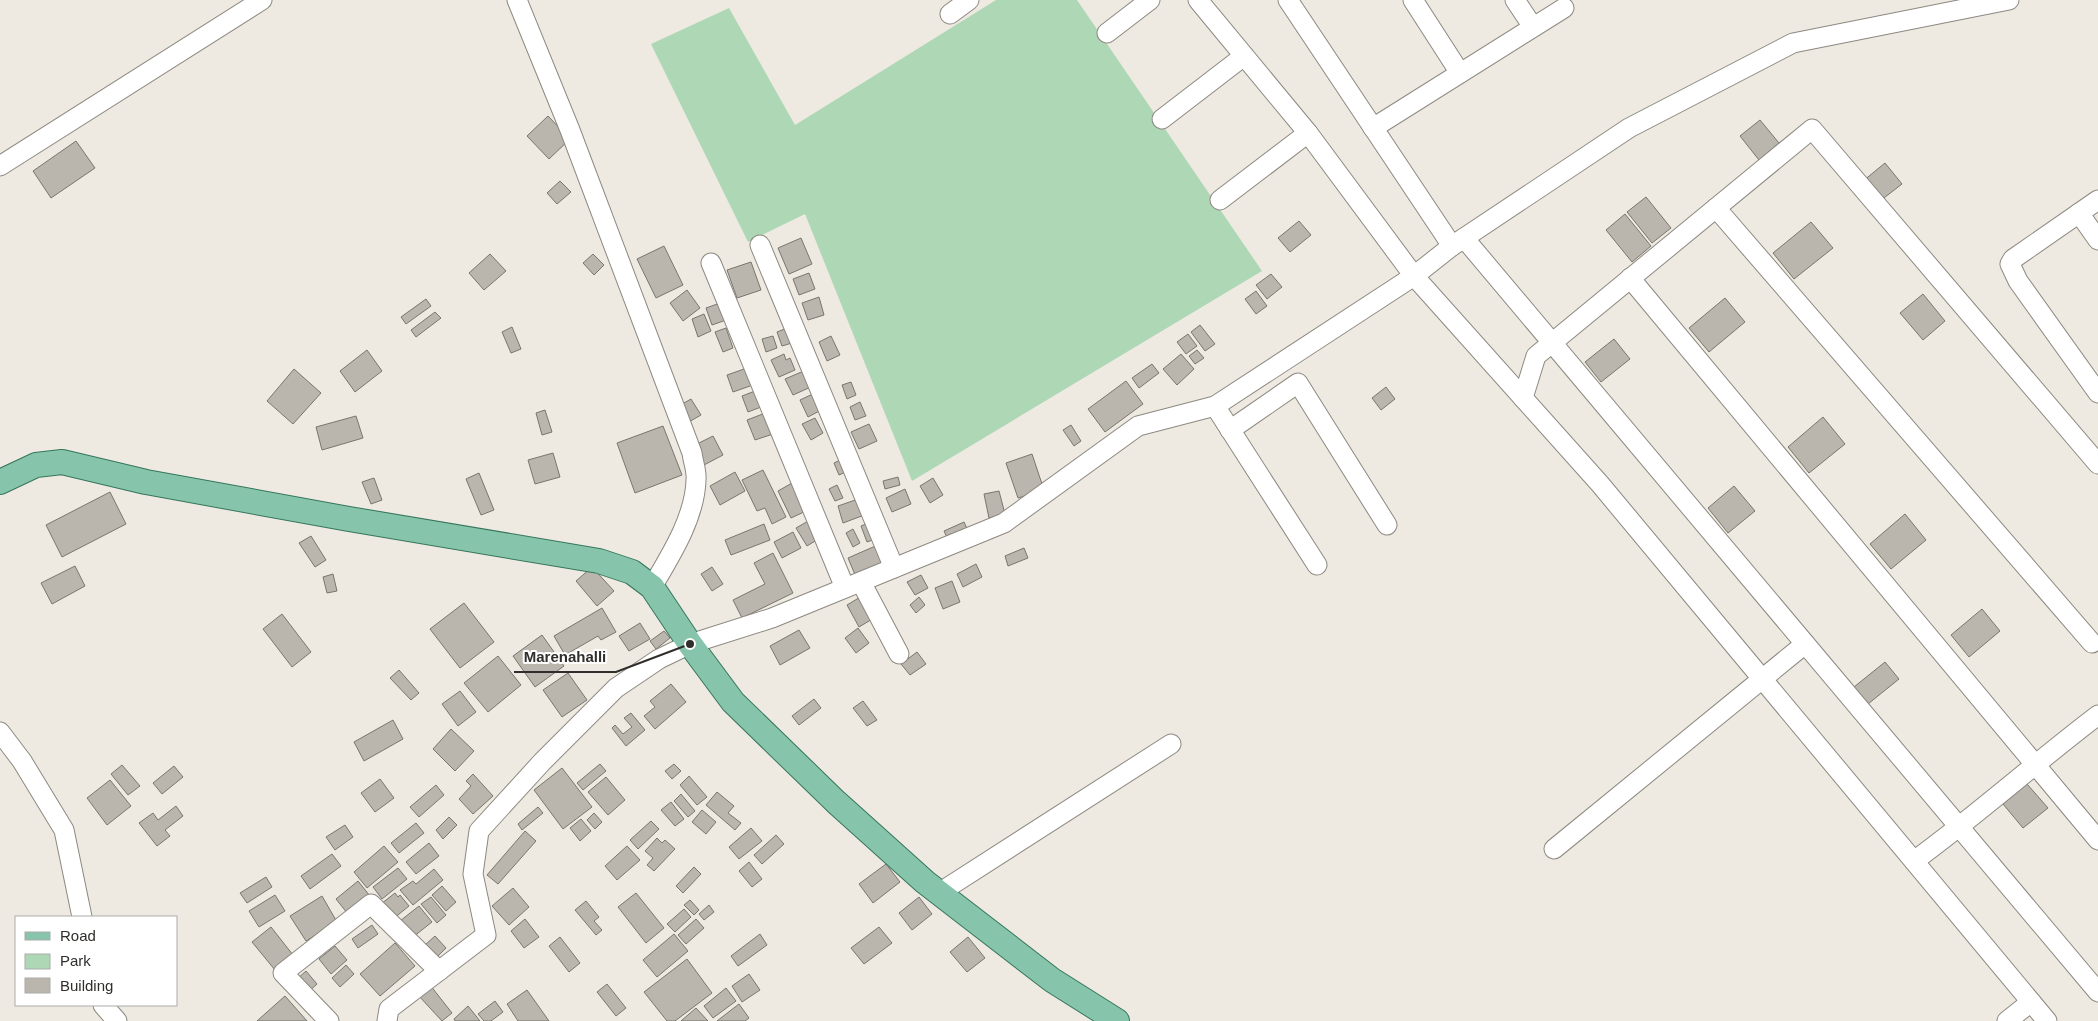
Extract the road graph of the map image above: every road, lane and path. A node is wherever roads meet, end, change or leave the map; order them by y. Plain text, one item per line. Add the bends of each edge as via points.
1 (262, 0) edge
2 (517, 0) edge
3 (969, 0) edge
4 (1150, 0) edge
5 (1198, 0) edge
6 (1288, 0) edge
7 (1413, 0) edge
8 (1515, 0) edge
9 (2010, 0) edge
10 (1976, 3) edge
11 (1564, 8) dead end
12 (950, 14) dead end
13 (1533, 27) junction
14 (1107, 33) dead end
15 (1244, 56) junction
16 (1460, 73) junction
17 (1162, 118) dead end
18 (1373, 128) junction
19 (1308, 134) junction
20 (0, 166) edge
21 (1220, 200) dead end
22 (2098, 200) edge
23 (1716, 208) junction
24 (2079, 213) junction
25 (2098, 240) edge
26 (1458, 242) junction
27 (760, 245) dead end
28 (711, 264) dead end
29 (1414, 276) junction
30 (1630, 278) junction
31 (1551, 343) junction
32 (2098, 392) edge
33 (1523, 398) junction
34 (1215, 406) junction
35 (1230, 430) junction
36 (2098, 464) edge
37 (0, 482) edge
38 (1387, 525) dead end
39 (1318, 566) dead end
40 (894, 568) junction
41 (853, 585) junction
42 (652, 587) junction
43 (2092, 643) dead end
44 (690, 644) junction
45 (1804, 644) junction
46 (899, 654) dead end
47 (1762, 679) junction
48 (2098, 715) edge
49 (0, 732) edge
50 (1171, 744) dead end
51 (2034, 763) junction
52 (1959, 828) junction
53 (2098, 840) edge
54 (1554, 849) dead end
55 (1914, 861) junction
56 (939, 894) junction
57 (82, 916) edge
58 (439, 971) junction
59 (2098, 992) edge
60 (2031, 1002) junction
61 (104, 1006) edge
62 (117, 1021) edge
63 (329, 1021) edge
64 (387, 1021) edge
65 (1117, 1021) edge
66 (2007, 1021) edge
67 (2047, 1021) edge

1 - 20 street
2 - 42 street via 570,130 692,453 696,478 694,498 685,524
3 - 12 street
4 - 14 street
5 - 15 street
6 - 18 street
7 - 16 street
8 - 13 street
9 - 10 street
10 - 26 street via 1793,43 1630,128
11 - 13 street
13 - 16 street
15 - 17 street
15 - 19 street
16 - 18 street
18 - 26 street
19 - 21 street
19 - 29 street
22 - 24 street
23 - 30 street
23 - 36 street via 1812,129
23 - 43 street
24 - 25 street
24 - 32 street via 2010,264 2018,281
26 - 29 street
26 - 31 street
27 - 40 street
28 - 41 street
29 - 33 street
29 - 34 street
30 - 31 street
30 - 51 street
31 - 33 street via 1536,356
31 - 45 street
33 - 47 street via 1600,484
34 - 35 street
34 - 40 street via 1138,426 1004,523
35 - 38 street via 1298,383
35 - 39 street
37 - 42 main road via 36,466 62,462 146,482 599,561 632,572
40 - 41 street
41 - 44 street via 772,618
41 - 46 street
42 - 44 main road
44 - 56 main road via 733,702 836,802
44 - 58 street via 659,659 616,688 479,831 473,874 486,935
45 - 47 street
45 - 52 street
47 - 54 street
47 - 55 street
48 - 51 street
49 - 57 street via 22,761 64,830
50 - 56 street
51 - 52 street
51 - 53 street
52 - 55 street
52 - 59 street
55 - 60 street
56 - 65 main road via 1052,980
58 - 63 street via 371,904 283,973
58 - 64 street via 389,1009
60 - 66 street
60 - 67 street
61 - 62 street

